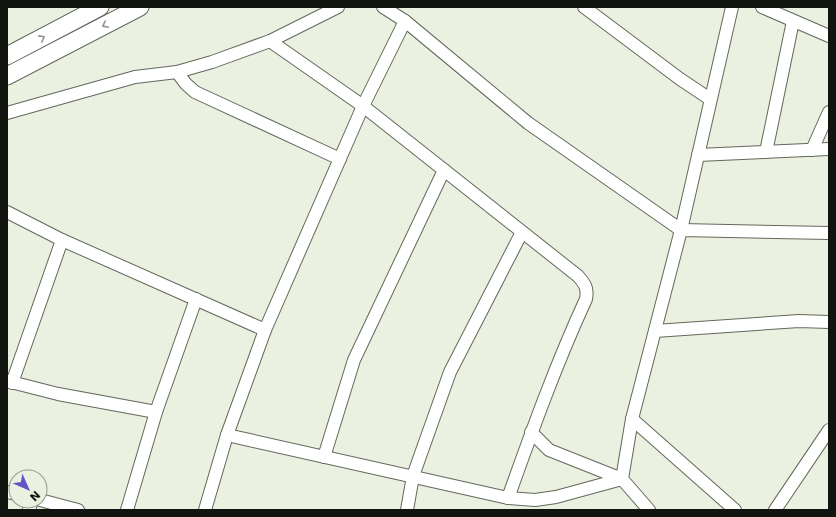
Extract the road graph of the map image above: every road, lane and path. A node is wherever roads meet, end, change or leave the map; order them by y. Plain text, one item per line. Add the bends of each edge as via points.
1 (100, 7) edge
2 (140, 7) edge
3 (338, 7) edge
4 (383, 7) edge
5 (584, 7) edge
6 (732, 7) edge
7 (762, 7) edge
8 (405, 21) junction
9 (793, 21) junction
10 (829, 36) edge
11 (270, 41) junction
12 (7, 56) edge
13 (177, 72) junction
14 (7, 76) edge
15 (710, 99) junction
16 (363, 106) junction
17 (829, 112) edge
18 (7, 113) edge
19 (829, 149) edge
20 (812, 150) junction
21 (766, 152) junction
22 (698, 155) junction
23 (340, 159) junction
24 (444, 170) junction
25 (7, 212) edge
26 (681, 230) junction
27 (522, 232) junction
28 (829, 233) edge
29 (62, 240) junction
30 (196, 299) junction
31 (829, 322) edge
32 (265, 330) junction
33 (655, 331) junction
34 (10, 382) edge
35 (156, 412) junction
36 (632, 419) junction
37 (829, 430) edge
38 (531, 432) junction
39 (227, 435) junction
40 (324, 456) junction
41 (413, 476) junction
42 (622, 479) junction
43 (508, 498) junction
44 (48, 502) edge
45 (78, 510) edge
46 (127, 510) edge
47 (206, 510) edge
48 (407, 510) edge
49 (649, 510) edge
50 (735, 510) edge
51 (775, 510) edge

12 -> 1 main road
2 -> 14 main road
3 - 11 street
4 - 8 street
5 - 15 street
6 - 15 street
7 - 9 street
8 - 16 street
8 - 26 street via 528,123
9 - 10 street
9 - 21 street
11 - 13 street
11 - 16 street
13 - 18 street via 135,77
13 - 23 street via 195,92
15 - 22 street
16 - 23 street
16 - 24 street
17 - 20 street
19 - 20 street
20 - 21 street
21 - 22 street
22 - 26 street
23 - 32 street
24 - 27 street
24 - 40 street via 354,360
25 - 29 street
26 - 28 street
26 - 33 street
27 - 38 street via 578,276 587,291 586,299 560,356
27 - 41 street via 450,372
29 - 30 street
29 - 34 street
30 - 32 street
30 - 35 street
31 - 33 street via 799,321
32 - 39 street
33 - 36 street
34 - 35 street via 58,394
35 - 46 street
36 - 42 street
36 - 50 street
37 - 51 street
38 - 42 street via 549,450
38 - 43 street
39 - 40 street
39 - 47 street
40 - 41 street
41 - 43 street
41 - 48 street
42 - 43 street via 556,497 535,500
42 - 49 street
44 - 45 street

